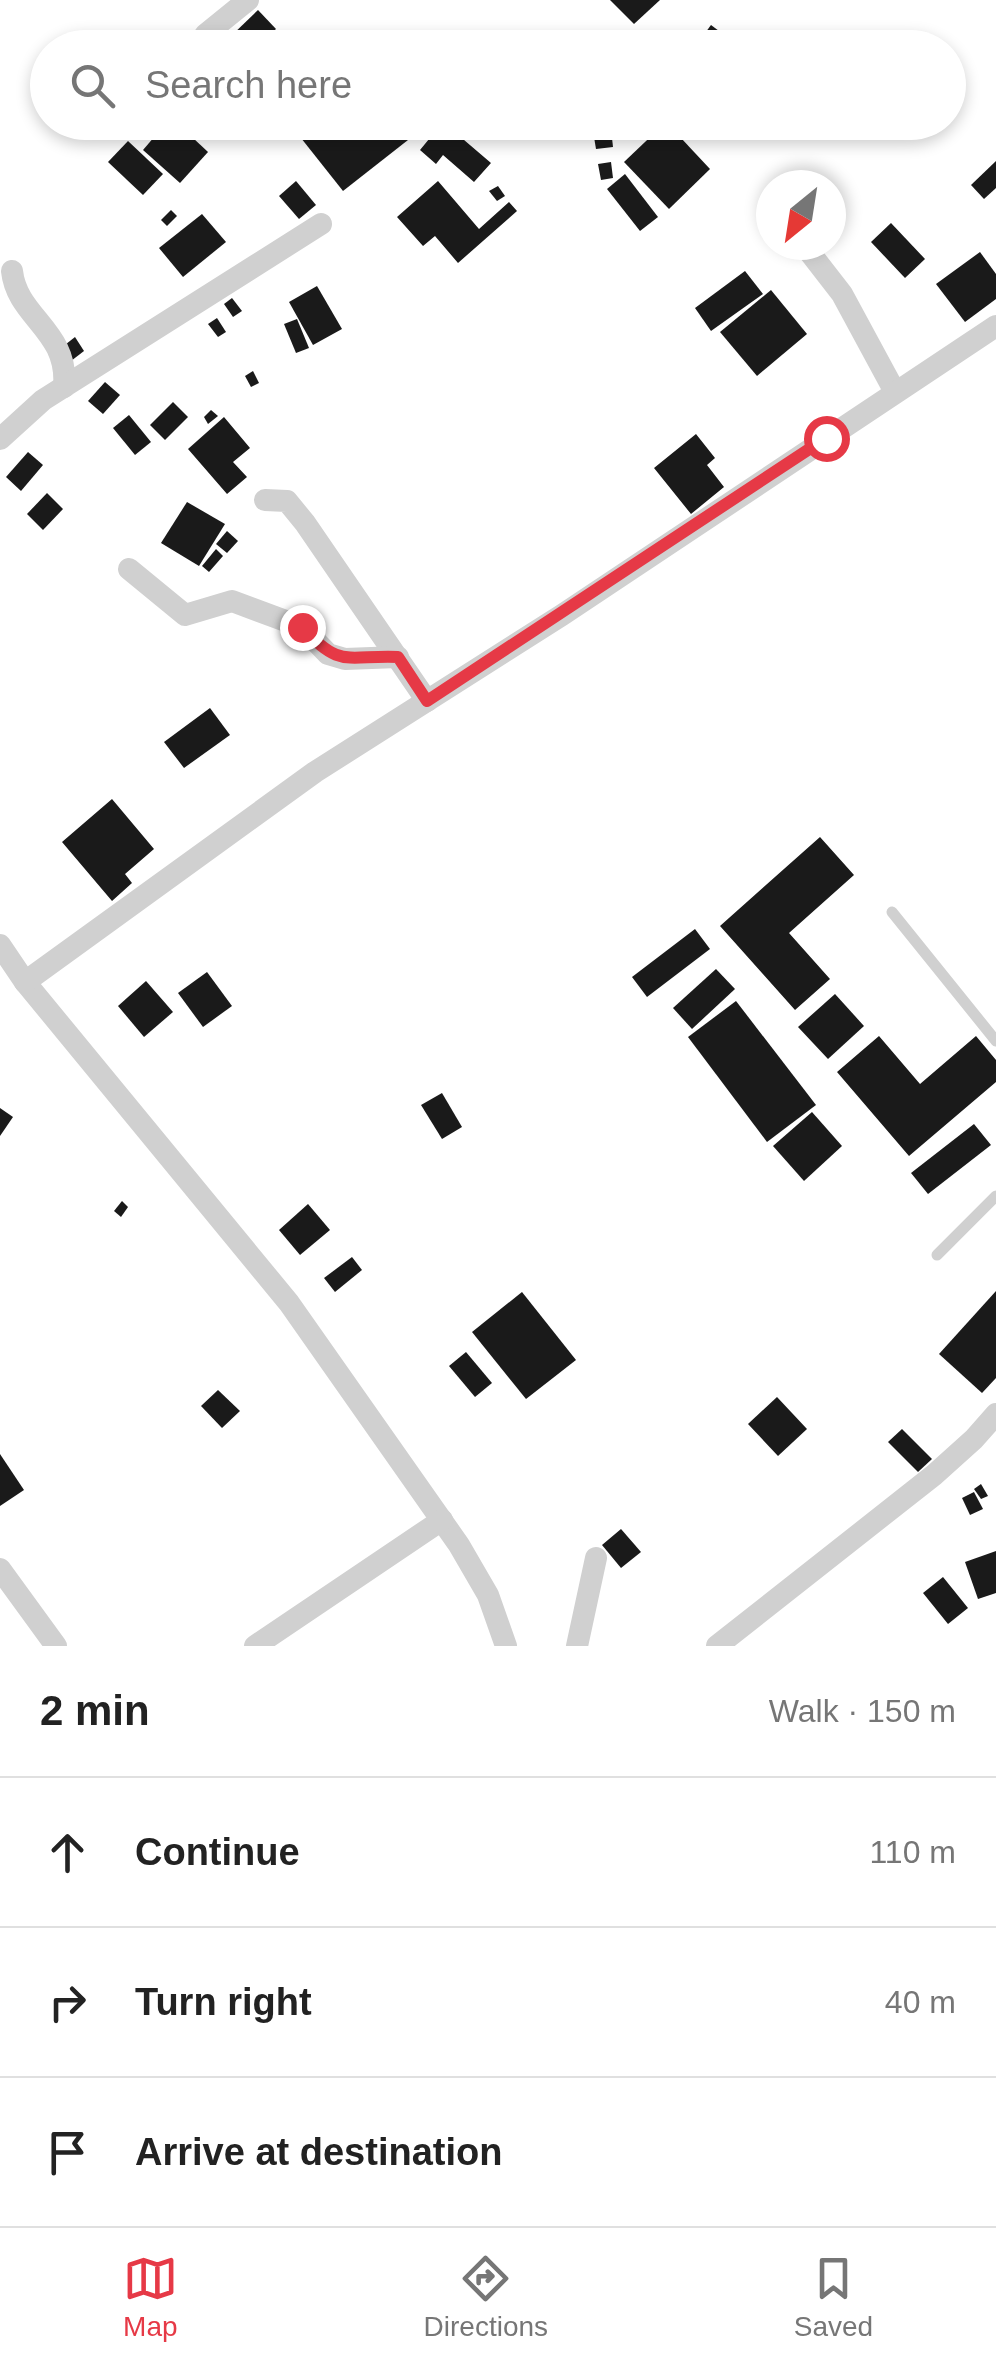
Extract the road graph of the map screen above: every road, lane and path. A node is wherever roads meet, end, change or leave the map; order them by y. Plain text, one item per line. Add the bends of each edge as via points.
1 (248, 0) edge
2 (211, 30) edge
3 (321, 224) dead end
4 (816, 260) edge
5 (12, 272) dead end
6 (996, 326) edge
7 (64, 387) junction
8 (895, 392) junction
9 (0, 440) edge
10 (265, 500) dead end
11 (128, 569) dead end
12 (398, 657) junction
13 (427, 701) junction
14 (892, 912) dead end
15 (0, 945) edge
16 (25, 982) junction
17 (996, 1042) edge
18 (996, 1196) edge
19 (937, 1255) dead end
20 (996, 1415) edge
21 (442, 1520) junction
22 (596, 1558) dead end
23 (0, 1569) edge
24 (56, 1646) edge
25 (255, 1646) edge
26 (506, 1646) edge
27 (577, 1646) edge
28 (717, 1646) edge

1 - 2 street
3 - 7 street
4 - 8 street via 842,294
5 - 7 street via 14,288 58,347 66,366
6 - 8 street
7 - 9 street
8 - 13 street
10 - 12 street via 287,501 306,523
11 - 12 street via 185,615 232,600 302,627 328,654
12 - 13 street
13 - 16 street via 315,772
14 - 17 lane
15 - 16 street
16 - 21 street via 289,1303
18 - 19 lane
20 - 28 street via 934,1475
21 - 25 street
21 - 26 street via 488,1595
22 - 27 street
23 - 24 street

